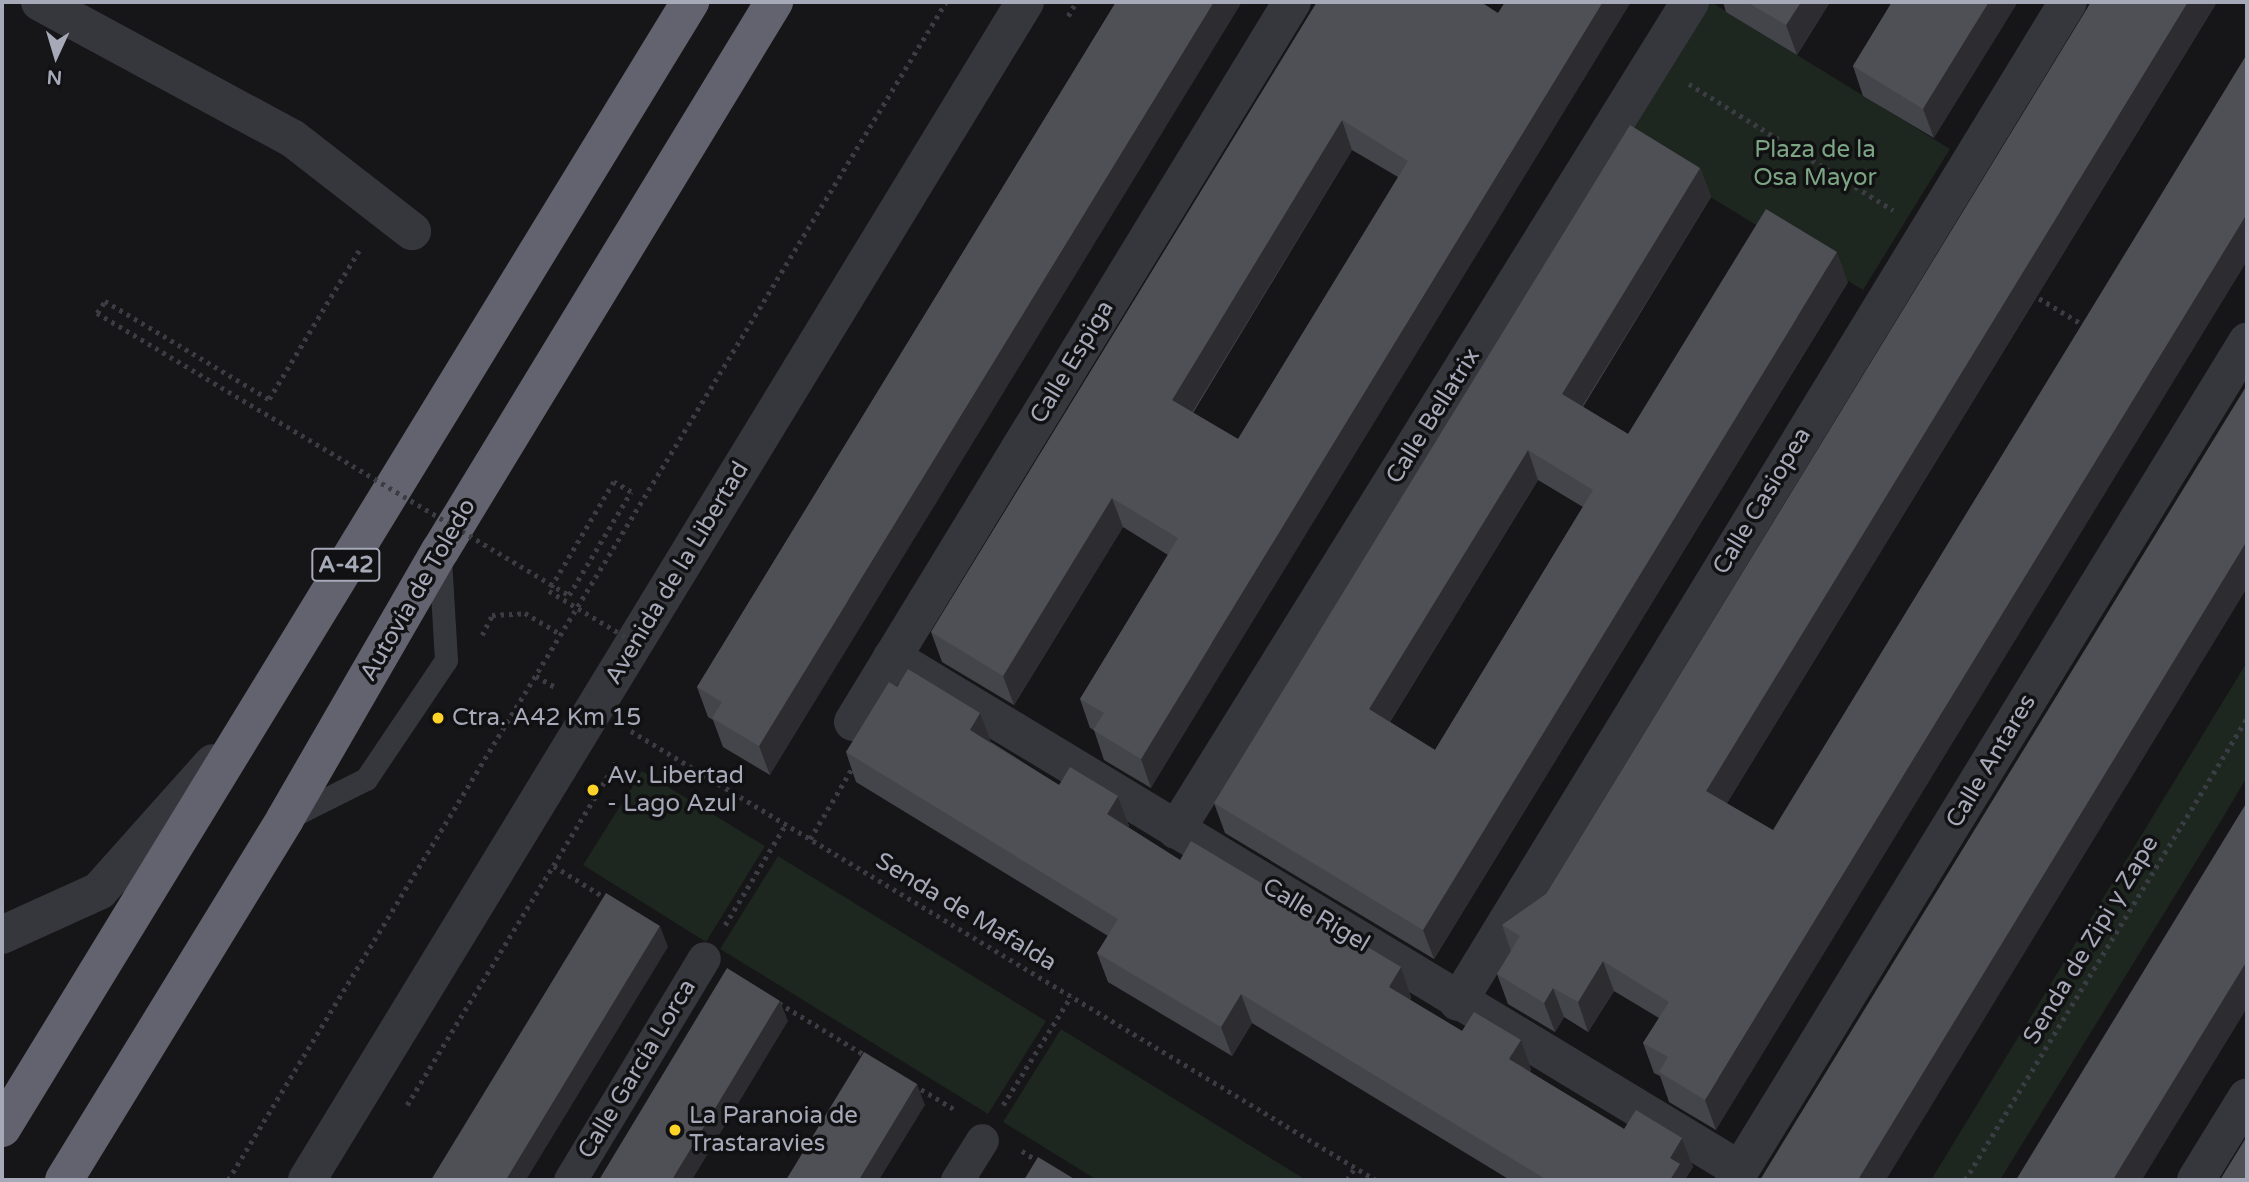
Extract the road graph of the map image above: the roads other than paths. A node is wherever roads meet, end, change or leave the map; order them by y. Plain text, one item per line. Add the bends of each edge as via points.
1 (40, 2) edge
2 (690, 2) edge
3 (774, 2) edge
4 (1025, 2) edge
5 (1292, 2) edge
6 (1690, 2) edge
7 (2068, 2) edge
8 (412, 232) dead end
9 (2247, 342) edge
10 (440, 551) junction
11 (892, 656) junction
12 (252, 720) junction
13 (853, 722) dead end
14 (285, 819) junction
15 (1176, 830) junction
16 (2, 935) edge
17 (704, 958) road end
18 (1458, 1002) junction
19 (2247, 1097) edge
20 (2, 1128) edge
21 (985, 1135) road end
22 (1737, 1175) edge
23 (64, 1180) edge
24 (307, 1180) edge
25 (570, 1180) edge
26 (957, 1180) edge
27 (2196, 1180) edge

1 - 8 street via 292,138
2 - 12 highway, A-42
3 - 10 highway, Autovía de Toledo / A-42
4 - 24 street, Avenida de la Libertad
5 - 11 street, Calle Espiga
6 - 15 street, Calle Bellatrix
7 - 18 street, Calle Casiopea
9 - 22 street, Calle Antares
10 - 14 highway, Autovía de Toledo / A-42
10 - 14 lane via 446,660 366,779
11 - 13 street, Calle Espiga
11 - 15 street, Calle Rigel
12 - 16 street via 99,891
12 - 20 highway, A-42
14 - 23 highway, Autovía de Toledo / A-42
15 - 18 street, Calle Rigel
17 - 25 street, Calle García Lorca
18 - 22 street, Calle Rigel
19 - 27 street
21 - 26 street

